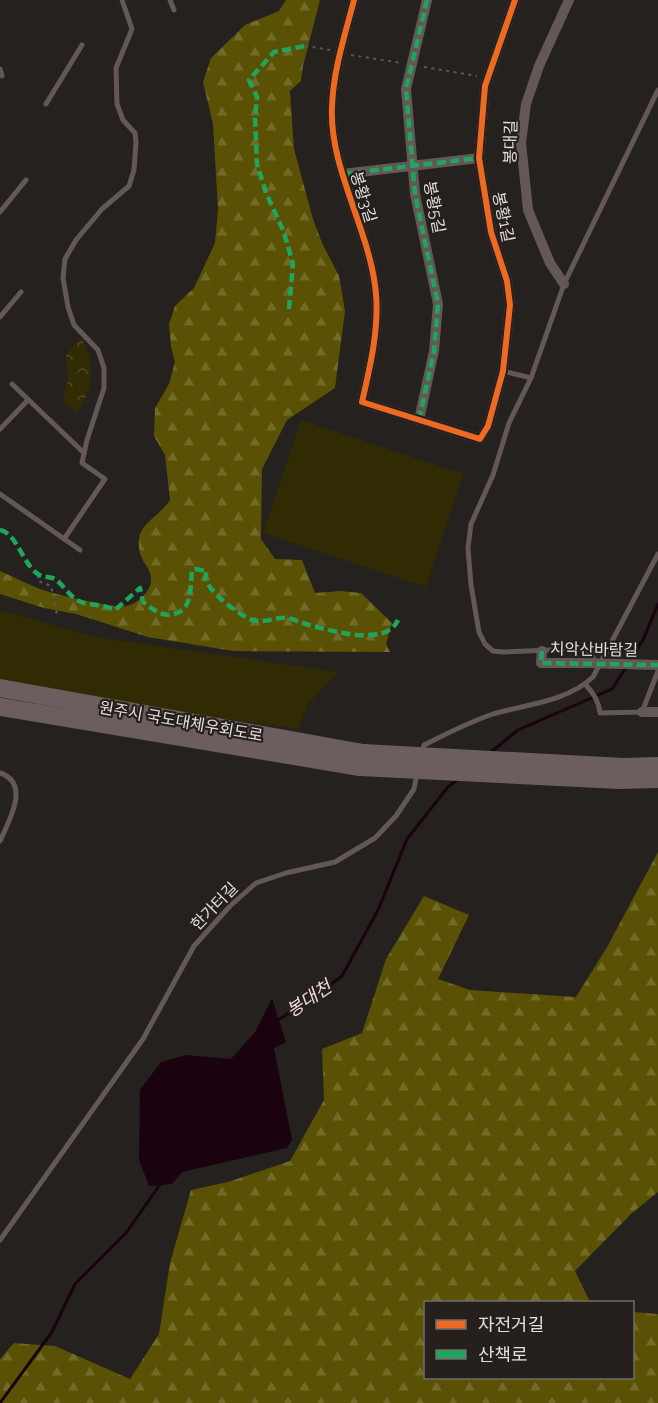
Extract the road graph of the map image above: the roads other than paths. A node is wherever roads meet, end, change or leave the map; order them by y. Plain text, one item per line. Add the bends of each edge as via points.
1 (122, 0) edge
2 (170, 0) edge
3 (354, 0) edge
4 (427, 0) edge
5 (515, 0) edge
6 (569, 0) edge
7 (174, 10) dead end
8 (82, 45) dead end
9 (658, 90) edge
10 (46, 104) dead end
11 (479, 158) junction
12 (412, 165) junction
13 (343, 174) junction
14 (27, 180) dead end
15 (0, 212) edge
16 (564, 284) junction
17 (21, 292) dead end
18 (0, 316) edge
19 (503, 372) junction
20 (531, 378) junction
21 (12, 384) dead end
22 (28, 400) junction
23 (420, 420) junction
24 (0, 429) edge
25 (84, 453) junction
26 (0, 494) edge
27 (64, 539) junction
28 (80, 550) dead end
29 (658, 554) edge
30 (542, 651) junction
31 (658, 665) edge
32 (597, 670) junction
33 (658, 671) edge
34 (585, 684) junction
35 (0, 688) edge
36 (0, 707) edge
37 (642, 712) junction
38 (658, 712) edge
39 (361, 760) junction
40 (658, 766) edge
41 (0, 773) edge
42 (621, 773) junction
43 (658, 779) edge
44 (0, 841) edge
45 (0, 1240) edge

1 - 25 lane via 132,29 116,68 117,104 123,120 135,133 134,170 129,186 102,209 76,240 65,260 63,278 74,325 98,350 104,368 104,388
2 - 7 lane
3 - 13 street, 봉황3길 via 332,108 335,145
4 - 12 street, 봉황5길 via 406,89
5 - 11 street, 봉황1길 via 484,86
6 - 16 street, 봉대길 via 526,104 521,143 528,210 550,263
8 - 10 lane
9 - 16 lane
11 - 12 street
11 - 19 street, 봉황1길 via 491,232 507,281 510,305
12 - 13 street
12 - 23 street, 봉황5길 via 438,304 434,351
13 - 23 street, 봉황3길 via 376,294 373,352 362,402
14 - 15 lane
16 - 20 lane
17 - 18 lane
19 - 20 lane
19 - 23 street, 봉황1길 via 488,426 480,439
20 - 30 lane via 509,423 493,475 471,524 468,548 479,632 485,644 493,651
21 - 22 lane
22 - 24 lane
22 - 25 lane
25 - 27 lane via 82,463 105,479
26 - 27 lane
27 - 28 lane
29 - 32 lane, 한가터길
30 - 31 street, 치악산바람길, bridge via 541,663
30 - 32 lane via 591,651
32 - 34 lane, 한가터길
33 - 37 lane
34 - 37 lane via 600,713
34 - 45 lane, 한가터길 via 558,698 490,715 424,745 414,789 375,838 335,862 256,883 230,906 194,946 143,1039
35 - 39 highway, 원주시 국도대체우회도로
36 - 39 highway, 원주시 국도대체우회도로
37 - 38 street
39 - 42 highway, bridge
40 - 42 highway
41 - 44 lane via 14,783 16,804
42 - 43 highway

